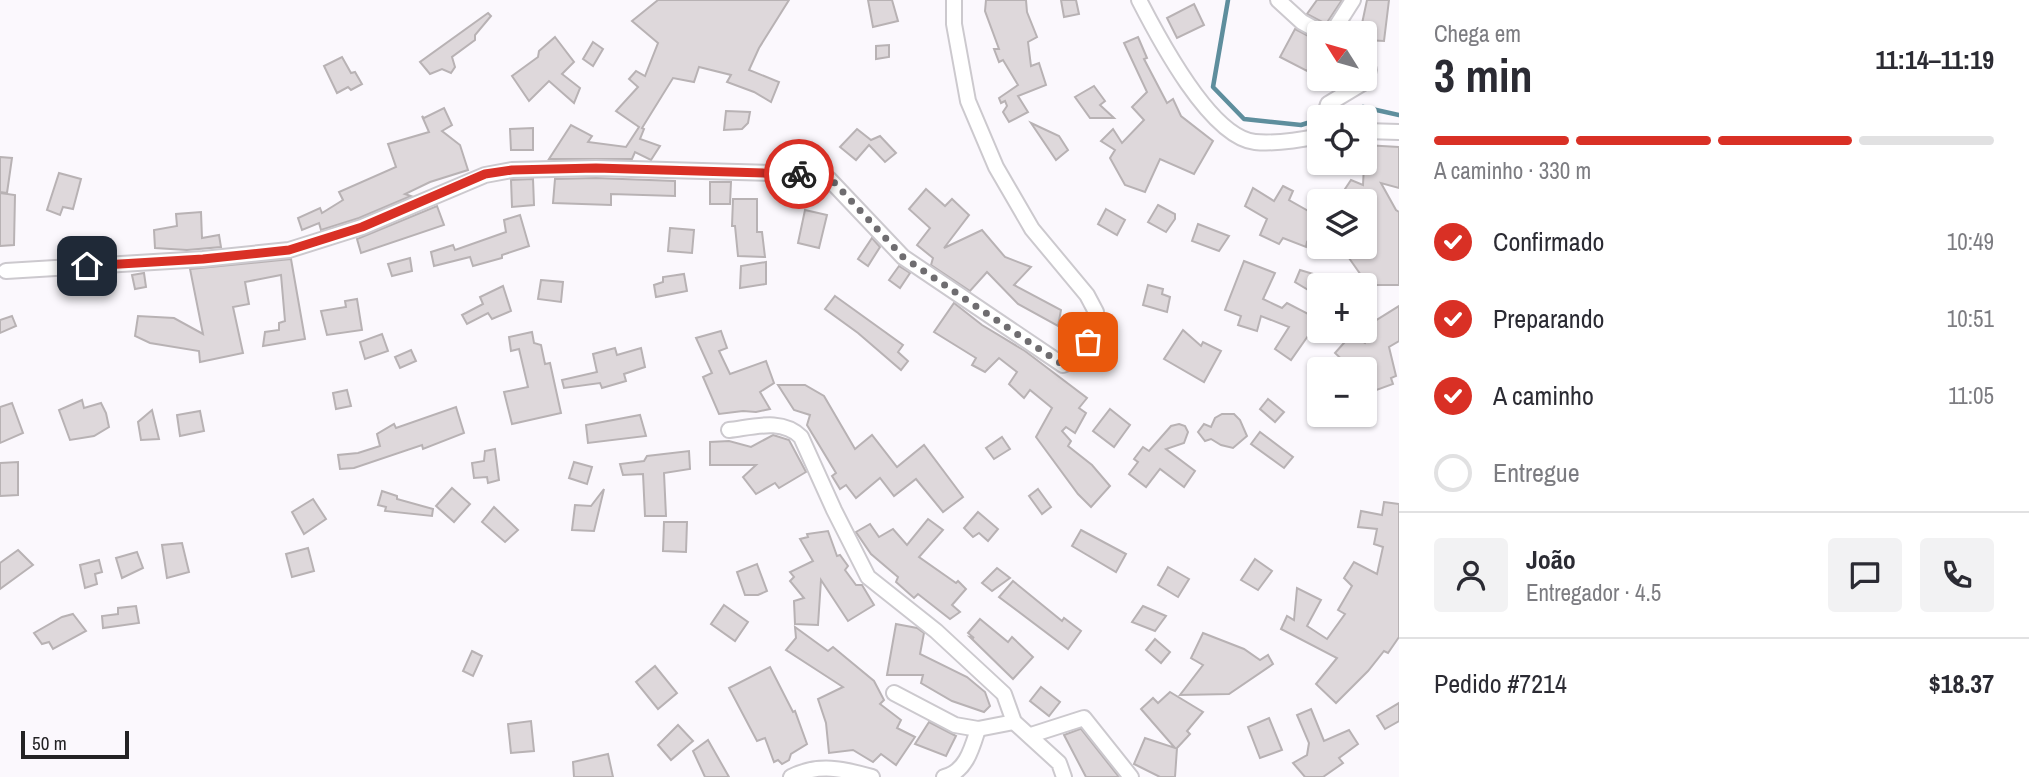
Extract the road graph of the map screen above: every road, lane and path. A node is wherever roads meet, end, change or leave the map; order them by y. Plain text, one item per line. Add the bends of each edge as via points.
1 (954, 0) edge
2 (1139, 0) edge
3 (1278, 0) edge
4 (1353, 0) edge
5 (1340, 21) edge
6 (1307, 24) edge
7 (1350, 91) edge
8 (1328, 105) edge
9 (1377, 131) edge
10 (1399, 132) edge
11 (1307, 137) edge
12 (6, 271) dead end
13 (729, 430) dead end
14 (894, 694) dead end
15 (1014, 722) junction
16 (978, 729) junction
17 (1031, 736) junction
18 (791, 777) edge
19 (872, 777) edge
20 (944, 777) edge
21 (1064, 777) edge
22 (1131, 777) edge

1 - 12 street via 968,101 996,167 1032,229 1096,312 1095,328 1078,359 1063,365 903,257 830,178 808,174 512,170 485,174 362,227 289,250
2 - 11 street via 1196,95 1234,134 1254,142
3 - 6 street
4 - 5 street
7 - 8 street
9 - 10 street
13 - 15 street via 779,424 801,437 868,577 1004,694
14 - 16 street via 955,725
15 - 16 street
15 - 17 street
16 - 20 street via 970,756 957,771
17 - 21 street via 1059,763
17 - 22 street via 1084,718
18 - 19 street via 829,767

